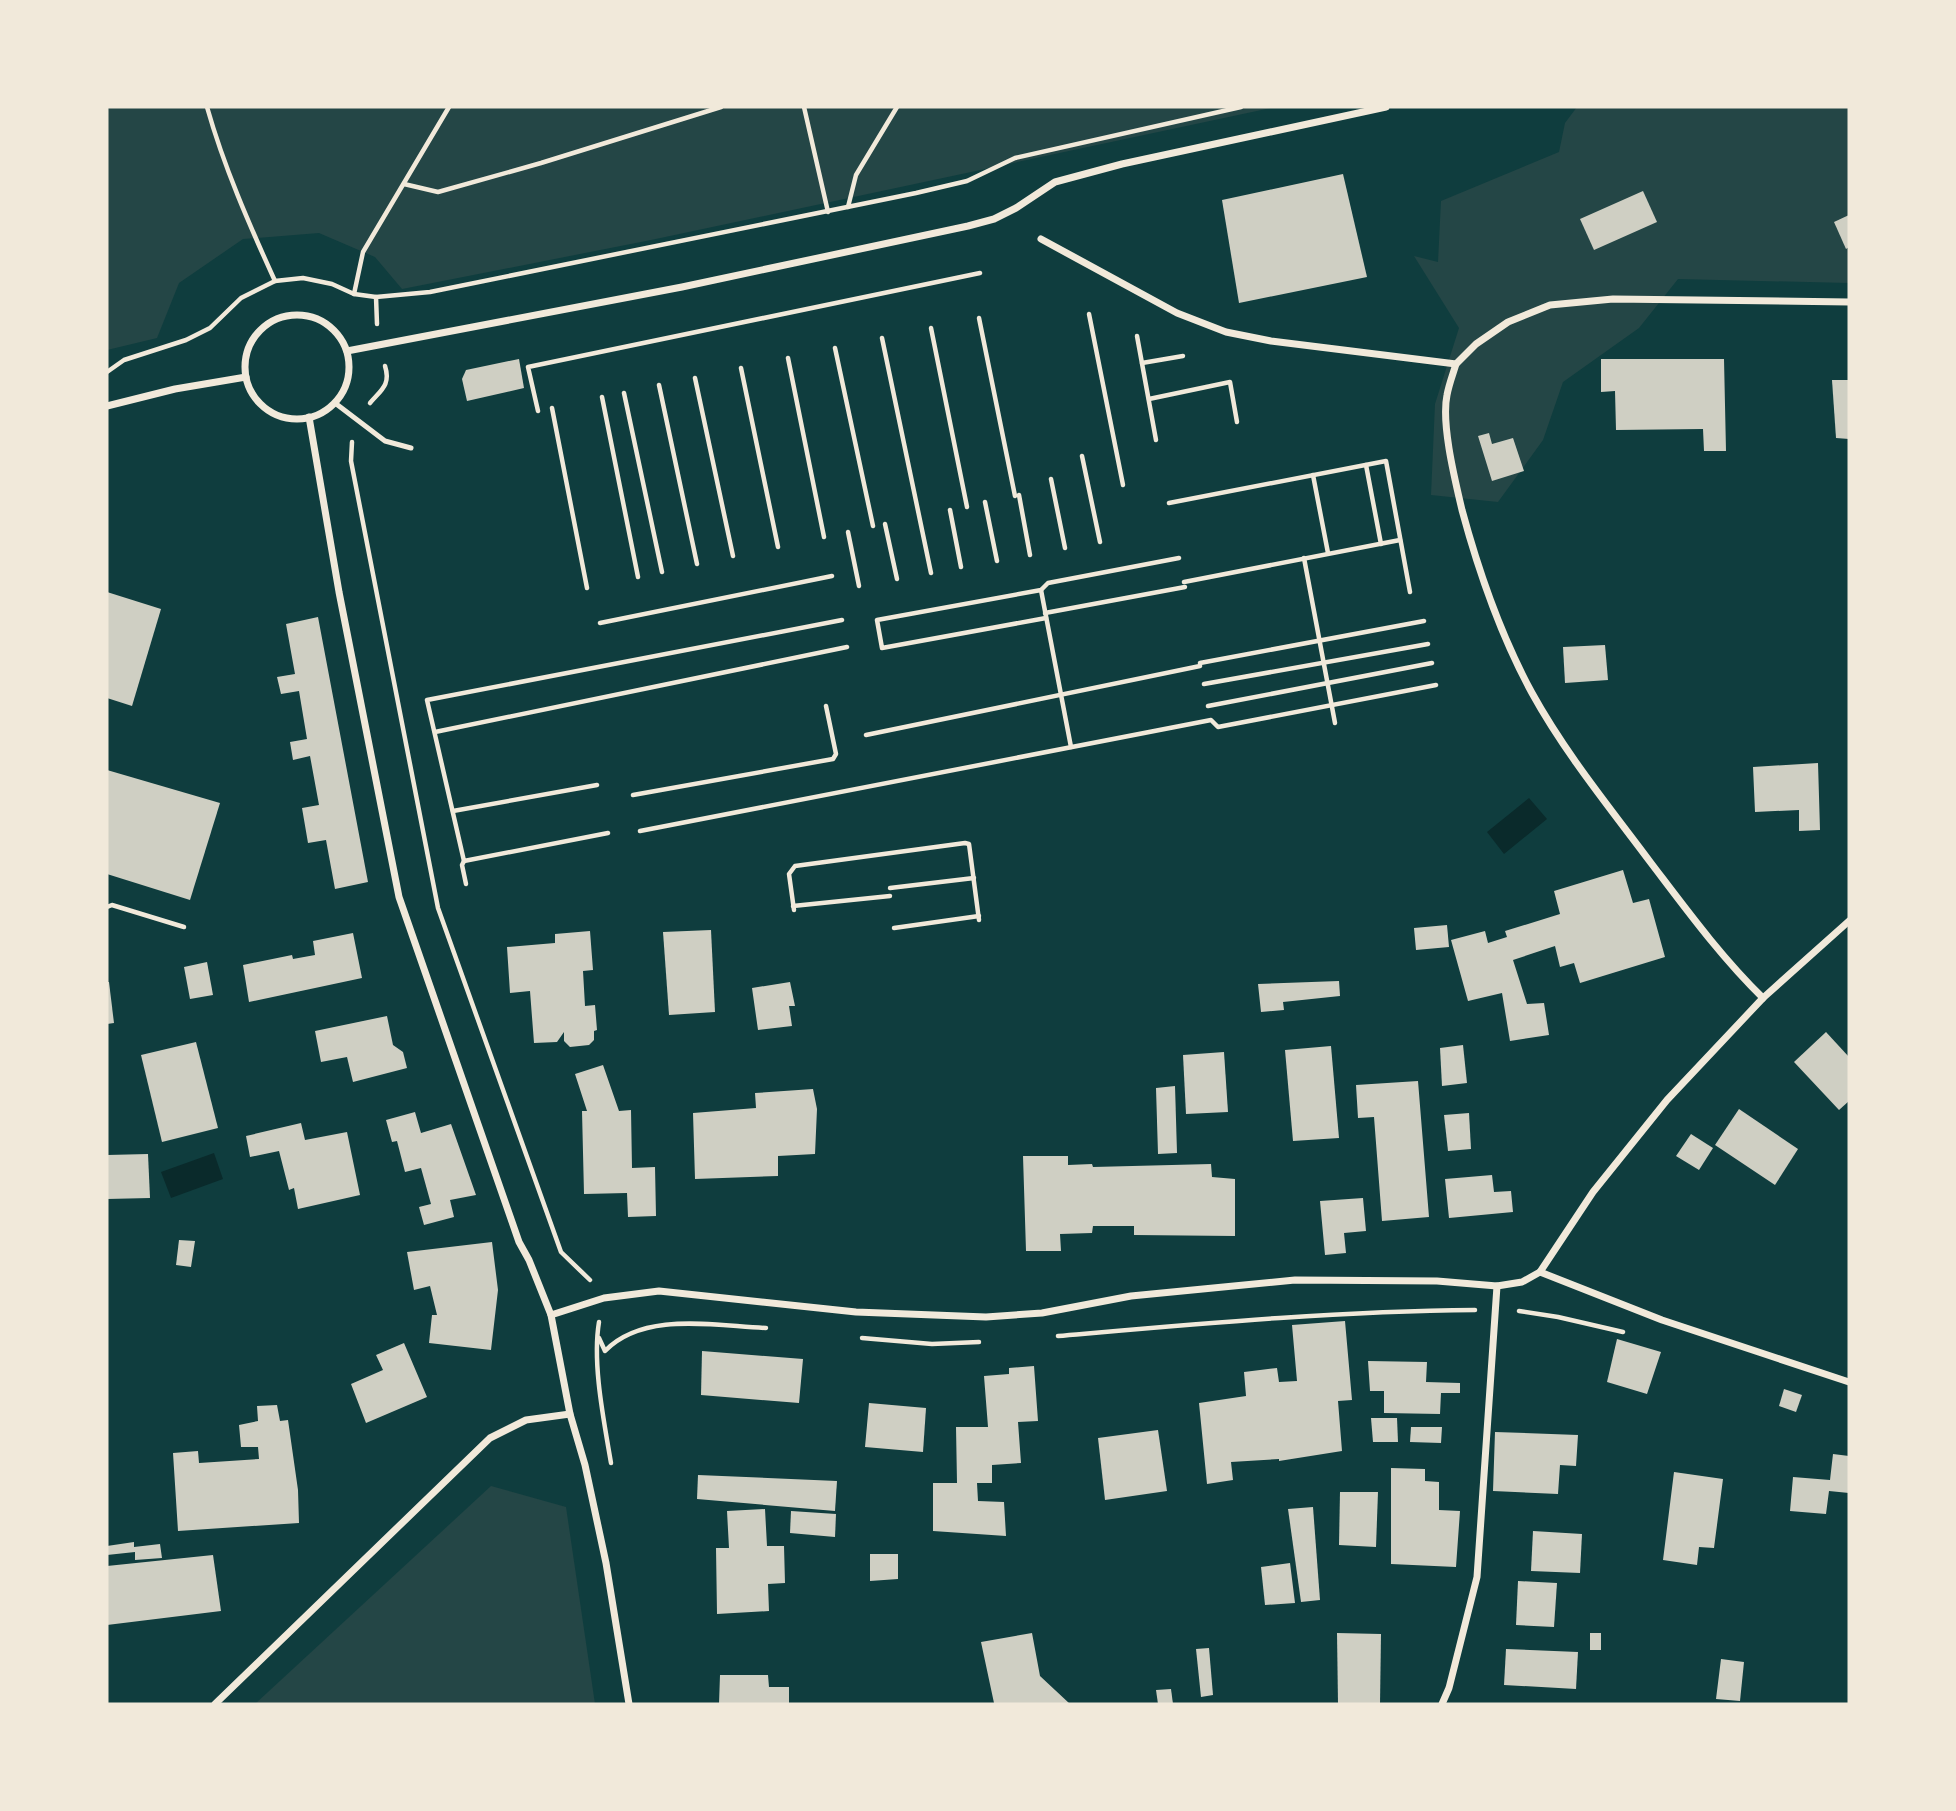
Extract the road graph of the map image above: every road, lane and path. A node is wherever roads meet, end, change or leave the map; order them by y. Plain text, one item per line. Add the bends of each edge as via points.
1 (207, 107) edge
2 (449, 107) edge
3 (721, 107) edge
4 (804, 107) edge
5 (897, 107) edge
6 (1241, 107) edge
7 (1386, 107) edge
8 (404, 184) junction
9 (848, 207) junction
10 (828, 212) junction
11 (1041, 239) dead end
12 (981, 273) dead end
13 (275, 281) junction
14 (354, 294) junction
15 (1849, 302) edge
16 (1089, 314) dead end
17 (979, 318) dead end
18 (930, 328) dead end
19 (1137, 336) dead end
20 (882, 338) dead end
21 (378, 345) junction
22 (835, 348) dead end
23 (347, 351) junction
24 (1183, 356) dead end
25 (788, 358) dead end
26 (1142, 363) junction
27 (1456, 364) junction
28 (741, 368) dead end
29 (107, 372) edge
30 (246, 377) junction
31 (695, 378) dead end
32 (659, 385) dead end
33 (624, 393) dead end
34 (602, 397) dead end
35 (1149, 399) junction
36 (335, 403) junction
37 (107, 406) edge
38 (552, 408) dead end
39 (538, 411) dead end
40 (309, 417) junction
41 (359, 422) junction
42 (1237, 422) dead end
43 (1156, 440) dead end
44 (411, 448) dead end
45 (1082, 456) dead end
46 (1366, 465) junction
47 (1313, 475) junction
48 (1051, 479) dead end
49 (1123, 485) dead end
50 (985, 502) dead end
51 (1169, 503) dead end
52 (967, 506) dead end
53 (950, 510) dead end
54 (885, 524) dead end
55 (873, 526) dead end
56 (848, 532) dead end
57 (824, 537) dead end
58 (1400, 540) junction
59 (1100, 542) dead end
60 (1381, 544) junction
61 (778, 547) dead end
62 (1065, 548) dead end
63 (1328, 554) junction
64 (1030, 555) dead end
65 (733, 556) dead end
66 (1179, 558) dead end
67 (1304, 558) junction
68 (997, 561) dead end
69 (697, 564) dead end
70 (961, 567) dead end
71 (662, 572) dead end
72 (931, 573) dead end
73 (638, 576) dead end
74 (832, 576) dead end
75 (897, 579) dead end
76 (859, 586) dead end
77 (587, 588) dead end
78 (1041, 590) junction
79 (1410, 592) dead end
80 (1045, 616) junction
81 (842, 620) dead end
82 (1424, 621) dead end
83 (600, 623) dead end
84 (1319, 641) junction
85 (1428, 644) dead end
86 (847, 647) dead end
87 (1324, 663) junction
88 (1432, 663) dead end
89 (1327, 683) junction
90 (1204, 684) dead end
91 (1436, 685) dead end
92 (1061, 695) junction
93 (1332, 705) junction
94 (827, 706) dead end
95 (1208, 706) dead end
96 (1335, 723) dead end
97 (435, 732) junction
98 (866, 735) dead end
99 (1071, 747) junction
100 (597, 785) dead end
101 (633, 794) dead end
102 (453, 811) junction
103 (640, 831) dead end
104 (608, 833) dead end
105 (464, 861) junction
106 (974, 878) junction
107 (466, 884) dead end
108 (890, 888) dead end
109 (890, 895) dead end
110 (107, 907) edge
111 (1849, 921) edge
112 (184, 927) dead end
113 (894, 928) dead end
114 (1763, 998) junction
115 (1540, 1272) junction
116 (590, 1280) dead end
117 (1497, 1286) junction
118 (1494, 1310) junction
119 (551, 1315) junction
120 (774, 1329) dead end
121 (597, 1334) dead end
122 (1050, 1336) dead end
123 (1635, 1336) dead end
124 (853, 1337) dead end
125 (990, 1341) dead end
126 (1849, 1382) edge
127 (570, 1414) junction
128 (215, 1704) edge
129 (629, 1704) edge
130 (1442, 1704) edge

1 - 13 path
2 - 8 path
3 - 8 path via 438,192
4 - 10 path
5 - 9 path via 856,176
6 - 9 path via 1015,158 967,181
7 - 21 street via 1055,182 995,219 968,226
8 - 14 path via 360,258
9 - 10 path
10 - 14 path via 430,292 376,297
11 - 27 street via 1177,313 1226,332
12 - 39 path via 528,367
13 - 14 path via 303,278
13 - 29 path via 241,299 211,328 124,360
15 - 27 street via 1613,299 1550,305 1508,322
16 - 49 path
17 - 64 path
18 - 52 path
19 - 26 path
20 - 72 path
21 - 23 street
21 - 41 path via 388,376
22 - 55 path
23 - 30 street via 326,323 310,316 275,319 250,343
23 - 36 street via 348,378
24 - 26 path
25 - 57 path
26 - 35 path
27 - 114 street via 1446,397 1455,481 1482,579 1532,693 1607,805
28 - 61 path
30 - 37 street
30 - 40 street via 251,392 276,415
31 - 65 path
32 - 69 path
33 - 71 path
34 - 73 path
35 - 42 path via 1230,382
35 - 43 path
36 - 40 street
36 - 41 lane
38 - 77 path
40 - 119 street via 399,897 519,1241
41 - 44 lane via 385,442
41 - 116 path via 352,437 351,461 438,908 561,1252
45 - 59 path
46 - 47 path
46 - 58 path via 1386,461
46 - 60 path
47 - 51 path
47 - 63 path
48 - 62 path
50 - 68 path
53 - 70 path
54 - 75 path
56 - 76 path
58 - 60 path
58 - 79 path
60 - 63 path
63 - 67 path
66 - 78 path via 1048,583
67 - 80 path
67 - 84 path
74 - 83 path
78 - 80 path
78 - 80 path via 877,620 882,649
80 - 92 path
81 - 97 path via 427,700
82 - 84 path
84 - 87 path
84 - 92 path
85 - 87 path
86 - 97 path
87 - 89 path
87 - 90 path
88 - 89 path
89 - 93 path
89 - 95 path
91 - 93 path
92 - 98 path
92 - 99 path
93 - 96 path
93 - 99 path via 1218,727 1211,720
94 - 101 path via 836,754 833,759
97 - 102 path
99 - 103 path
100 - 102 path
102 - 105 path
104 - 105 path
105 - 107 path
106 - 108 path
106 - 109 path via 969,844 965,843 795,866 789,873 794,908
106 - 113 path via 979,918
110 - 112 path
111 - 114 street
114 - 115 street via 1667,1100 1593,1192
115 - 117 street via 1522,1282
115 - 126 street via 1662,1320
117 - 118 street
117 - 119 street via 1295,1280 1131,1296 1042,1313 986,1317 856,1312 659,1291 604,1298
118 - 122 path via 1429,1310
118 - 123 path via 1558,1317
118 - 130 street via 1477,1577
119 - 127 street
120 - 121 path via 686,1324 645,1328 617,1338 605,1351
124 - 125 path via 932,1344
127 - 128 street via 526,1420 490,1438
127 - 129 street via 606,1563

